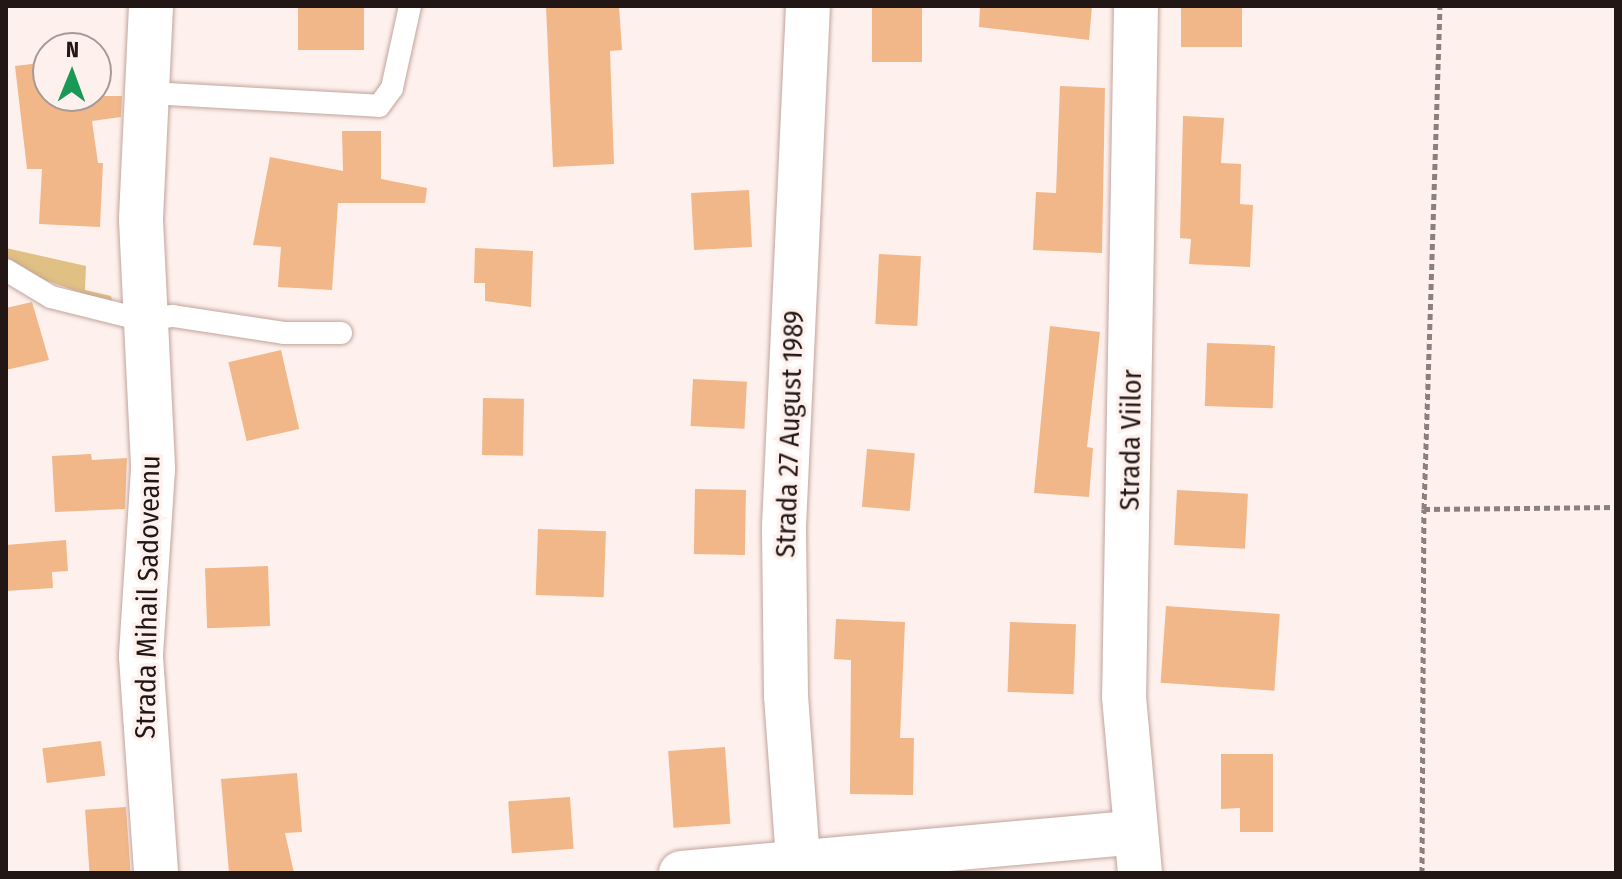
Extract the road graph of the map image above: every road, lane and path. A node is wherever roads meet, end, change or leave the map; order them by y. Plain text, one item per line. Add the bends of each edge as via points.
1 (151, 6) edge
2 (410, 6) edge
3 (808, 6) edge
4 (1136, 6) edge
5 (1440, 6) edge
6 (149, 93) junction
7 (6, 270) edge
8 (143, 320) junction
9 (341, 333) dead end
10 (1616, 507) edge
11 (1424, 509) junction
12 (1137, 853) edge
13 (799, 868) edge
14 (156, 873) edge
15 (681, 873) edge
16 (1422, 873) edge

1 - 6 street, Strada Mihail Sadoveanu
2 - 6 lane via 392,88 379,106
3 - 13 street, Strada 27 August 1989 via 784,526 786,696
4 - 12 street, Strada Viilor via 1124,697
5 - 11 path
6 - 8 street, Strada Mihail Sadoveanu via 141,220
7 - 8 lane via 51,297
8 - 9 lane via 173,316 284,333
8 - 14 street, Strada Mihail Sadoveanu via 153,469 141,657
10 - 11 path
11 - 16 path
12 - 13 street
13 - 15 street

